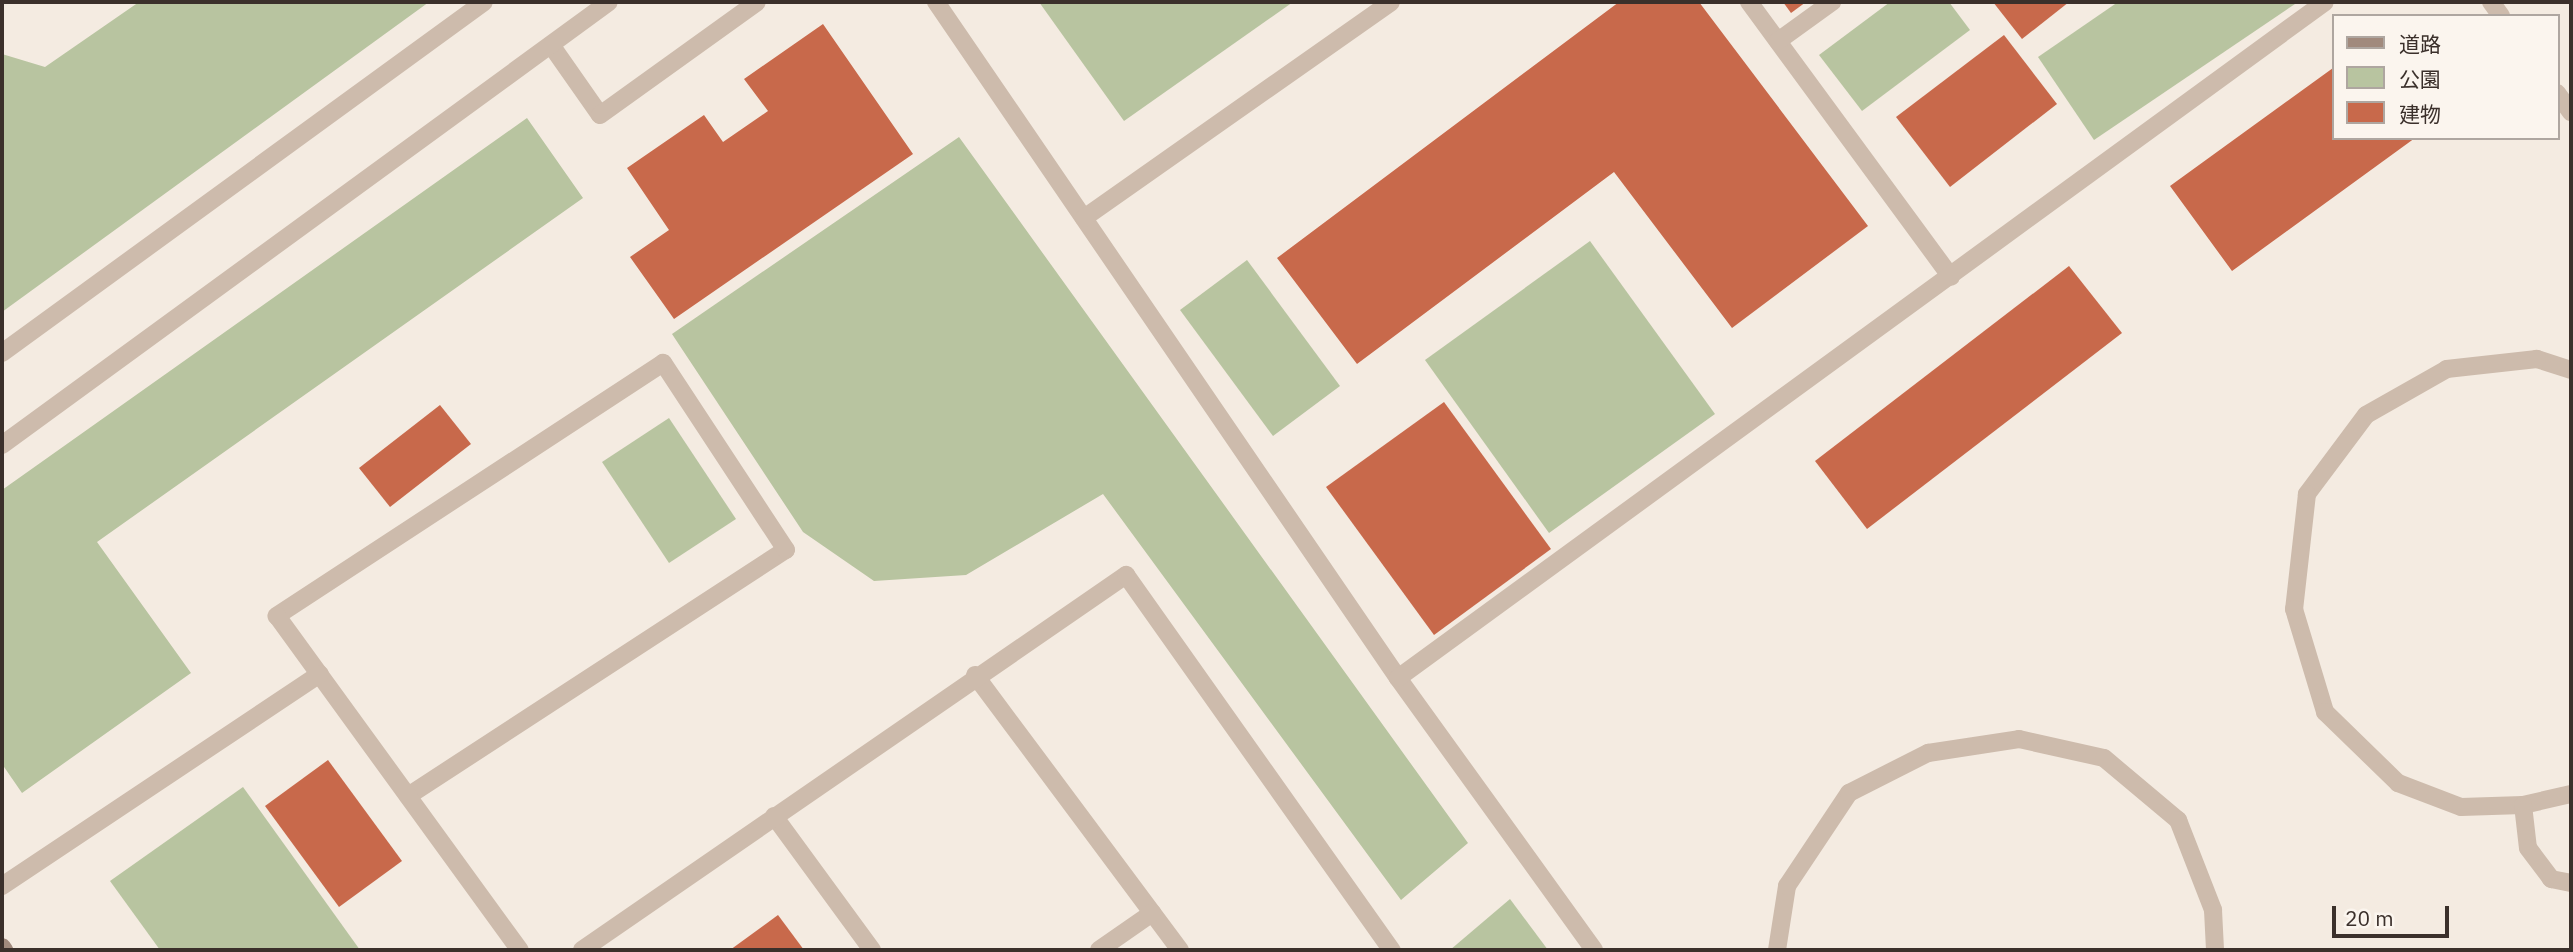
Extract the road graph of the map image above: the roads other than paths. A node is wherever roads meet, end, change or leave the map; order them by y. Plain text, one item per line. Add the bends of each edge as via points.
1 (484, 2) edge
2 (609, 2) edge
3 (757, 2) edge
4 (936, 2) edge
5 (1391, 2) edge
6 (1749, 2) edge
7 (1832, 2) edge
8 (2325, 2) edge
9 (1778, 41) junction
10 (551, 45) junction
11 (2559, 96) edge
12 (2571, 112) edge
13 (1084, 218) junction
14 (1951, 277) junction
15 (2, 353) edge
16 (2571, 370) edge
17 (2, 445) edge
18 (320, 674) junction
19 (975, 675) junction
20 (1398, 678) junction
21 (2571, 794) edge
22 (408, 796) junction
23 (2523, 805) junction
24 (774, 816) junction
25 (2571, 883) edge
26 (2, 886) edge
27 (1152, 913) junction
28 (520, 950) edge
29 (582, 950) edge
30 (872, 950) edge
31 (1099, 950) edge
32 (1180, 950) edge
33 (1392, 950) edge
34 (1594, 950) edge
35 (1777, 950) edge
36 (2215, 950) edge

1 - 15 lane
2 - 10 lane
3 - 10 lane via 600,115
4 - 13 lane
5 - 13 lane
6 - 9 lane
7 - 9 lane
8 - 14 lane
9 - 14 lane
10 - 17 lane
11 - 12 lane
13 - 20 lane
14 - 20 lane
16 - 23 lane via 2536,359 2447,369 2366,415 2307,494 2294,610 2325,712 2398,783 2461,807
18 - 22 lane
18 - 22 lane via 277,616 663,363 786,550
18 - 26 lane
19 - 24 lane
19 - 27 lane
19 - 33 lane via 1126,575
20 - 34 lane
21 - 23 lane
22 - 28 lane
23 - 25 lane via 2528,848 2551,879
24 - 29 lane
24 - 30 lane
27 - 31 lane
27 - 32 lane
35 - 36 lane via 1787,886 1849,793 1928,753 2019,739 2104,758 2178,820 2213,910

